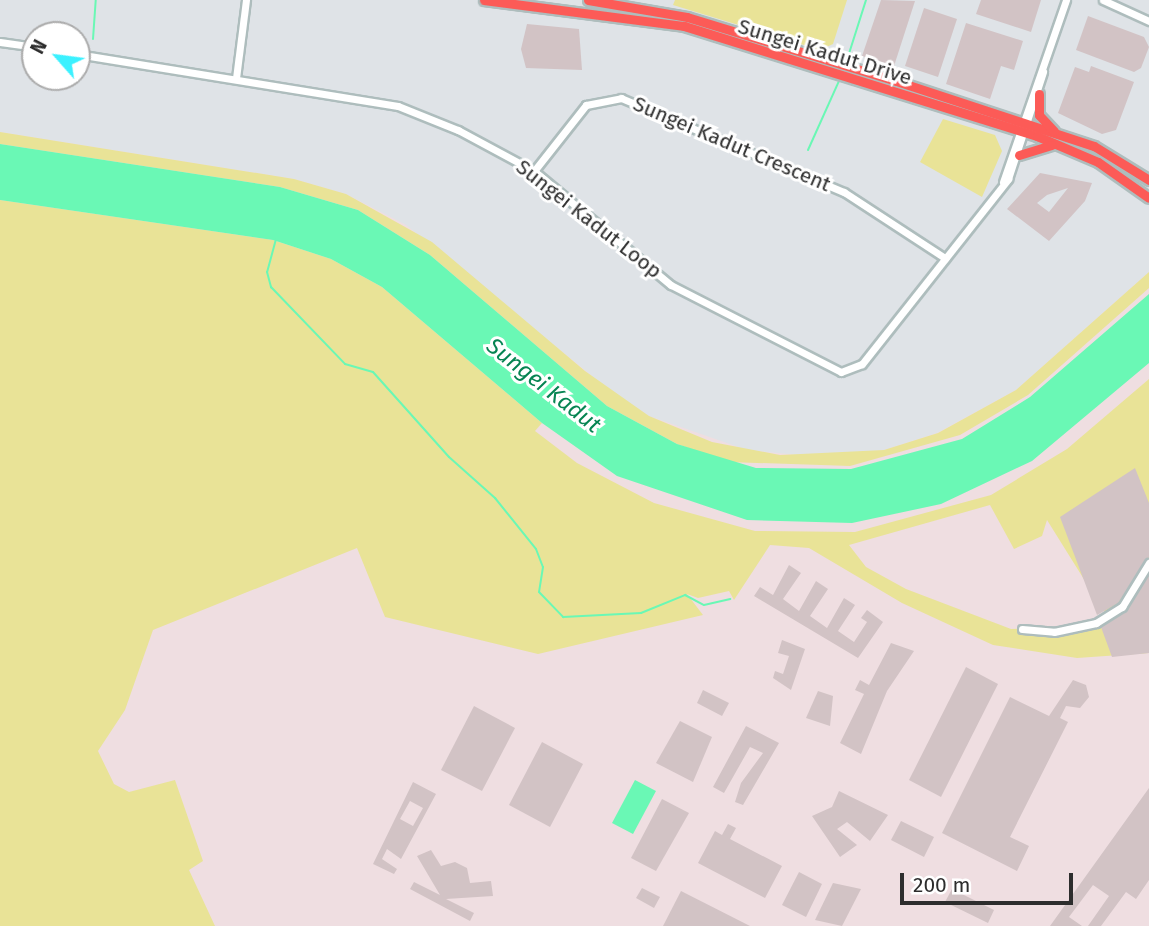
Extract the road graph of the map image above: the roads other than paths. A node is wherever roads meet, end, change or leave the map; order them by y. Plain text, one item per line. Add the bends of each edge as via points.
1 (246, 0) edge
2 (484, 0) edge
3 (588, 0) edge
4 (1066, 0) edge
5 (1103, 0) edge
6 (1149, 21) edge
7 (0, 42) edge
8 (21, 45) edge
9 (91, 56) edge
10 (1043, 72) junction
11 (236, 78) junction
12 (1040, 94) junction
13 (951, 99) junction
14 (958, 112) junction
15 (1026, 129) junction
16 (1058, 134) junction
17 (1056, 145) junction
18 (1019, 155) junction
19 (534, 171) junction
20 (1149, 180) edge
21 (1003, 183) junction
22 (1149, 198) edge
23 (945, 258) junction
24 (1149, 563) edge
25 (1022, 629) dead end

1 - 11 street
2 - 14 main road, Sungei Kadut Drive via 684,26
3 - 13 main road, Sungei Kadut Drive via 687,17
4 - 10 street
5 - 6 street
7 - 8 street
9 - 11 street, Sungei Kadut Loop
10 - 12 street
10 - 15 street
11 - 19 street, Sungei Kadut Loop via 398,106 481,139
12 - 15 street
12 - 16 main road via 1040,115
13 - 14 main road
13 - 15 main road, Sungei Kadut Drive
14 - 15 main road, Sungei Kadut Drive
15 - 16 main road
15 - 17 main road
15 - 18 street, Sungei Kadut Loop
15 - 21 street, Sungei Kadut Loop
16 - 20 main road via 1111,154
17 - 18 main road
17 - 22 main road via 1116,172
18 - 21 street, Sungei Kadut Loop
19 - 23 street, Sungei Kadut Crescent via 586,105 621,98 856,198
19 - 23 street, Sungei Kadut Loop via 671,285 841,372 862,365
21 - 23 street, Sungei Kadut Loop
24 - 25 street via 1116,613 1070,631

